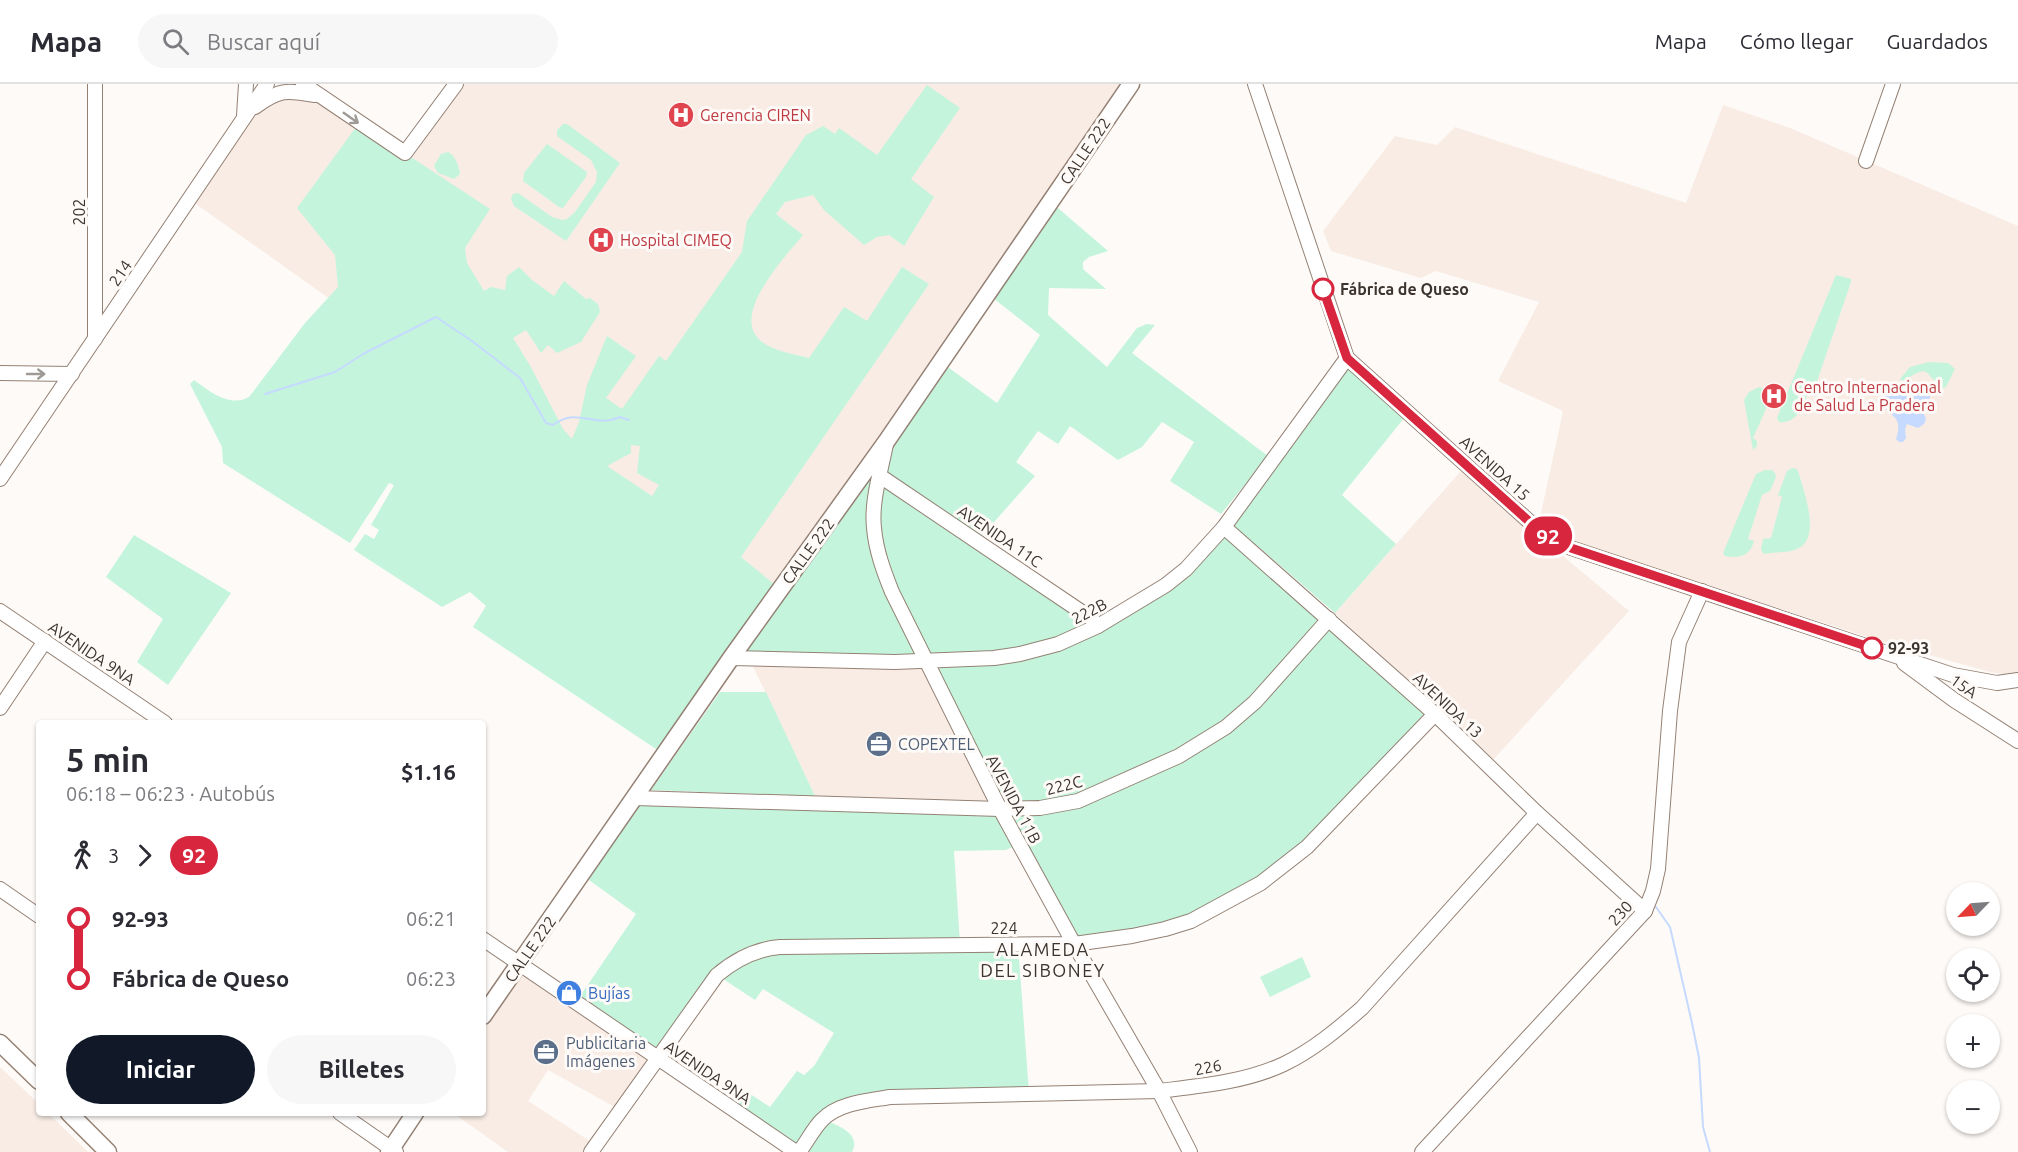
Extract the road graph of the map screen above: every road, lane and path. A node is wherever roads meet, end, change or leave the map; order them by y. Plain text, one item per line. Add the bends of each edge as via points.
1 (96, 84) edge
2 (246, 84) edge
3 (267, 84) edge
4 (303, 84) edge
5 (456, 84) edge
6 (1131, 84) edge
7 (1255, 84) edge
8 (1893, 84) edge
9 (320, 96) junction
10 (244, 116) junction
11 (1866, 161) dead end
12 (95, 339) junction
13 (1347, 358) junction
14 (0, 373) edge
15 (72, 374) junction
16 (886, 442) junction
17 (880, 476) junction
18 (0, 479) edge
19 (1224, 527) junction
20 (1702, 591) junction
21 (0, 611) edge
22 (1329, 620) junction
23 (1098, 626) junction
24 (45, 641) junction
25 (1893, 655) junction
26 (731, 658) junction
27 (924, 660) junction
28 (2018, 680) edge
29 (0, 708) edge
30 (1435, 714) junction
31 (159, 720) edge
32 (2018, 741) edge
33 (635, 798) junction
34 (1000, 809) junction
35 (1537, 813) junction
36 (0, 889) edge
37 (36, 911) edge
38 (1645, 911) junction
39 (486, 941) edge
40 (1074, 944) junction
41 (519, 964) junction
42 (486, 1012) edge
43 (0, 1043) edge
44 (659, 1059) junction
45 (36, 1078) edge
46 (1159, 1091) junction
47 (72, 1116) edge
48 (344, 1116) edge
49 (413, 1116) edge
50 (392, 1151) edge
51 (108, 1152) edge
52 (591, 1152) edge
53 (798, 1152) edge
54 (1190, 1152) edge
55 (1422, 1152) edge

1 - 12 street, 202
2 - 10 street
3 - 10 street, 214
4 - 9 street
9 -> 5 street via 405,153
6 - 16 main road, CALLE 222
7 - 13 street, AVENIDA 15
8 - 11 street
9 - 10 street via 292,91 276,93
10 - 12 street, 214
12 - 15 street, 214
13 - 19 street, 222B
13 - 20 street, AVENIDA 15 via 1542,533 1571,548
14 -> 15 street
15 - 18 street, 214
16 - 17 street, AVENIDA 11B
16 - 26 main road, CALLE 222
17 - 23 street, AVENIDA 11C
17 - 27 street, AVENIDA 11B via 874,527 880,561
19 - 22 street, AVENIDA 13
19 - 23 street, 222B via 1166,585
20 - 25 street, AVENIDA 15
20 - 38 street, 230 via 1678,642 1658,869
21 - 24 street, AVENIDA 9NA
22 - 30 street, AVENIDA 13
22 - 34 street, 222C via 1255,702 1226,727 1179,756 1078,801 1040,808
23 - 27 street, 222B via 1058,644 1020,654
24 - 29 street
24 - 31 street, AVENIDA 9NA
25 - 28 street, AVENIDA 15 via 1976,681
25 - 32 street, 15A
26 - 27 street, 222B
26 - 33 main road, CALLE 222
27 - 34 street, AVENIDA 11B
30 - 35 street, AVENIDA 13
30 - 40 street, 224 via 1307,847 1261,883 1174,927
33 - 34 street, 222C
33 - 41 main road, CALLE 222
34 - 40 street, AVENIDA 11B
35 - 38 street, AVENIDA 13
35 - 46 street, 226 via 1362,1008 1332,1034 1282,1065 1256,1074
36 - 37 street
38 - 55 street, 230
39 - 41 street, AVENIDA 9NA
40 - 44 street, 224 via 763,948 717,975
40 - 46 street, AVENIDA 11B
41 - 42 main road, CALLE 222
41 - 44 street, AVENIDA 9NA
43 - 45 main road
44 - 52 street, 224
44 - 53 street, AVENIDA 9NA
46 - 53 street, 226 via 890,1097 837,1110 823,1119
46 - 54 street, AVENIDA 11B
47 - 51 main road
48 - 50 street
49 - 50 main road

